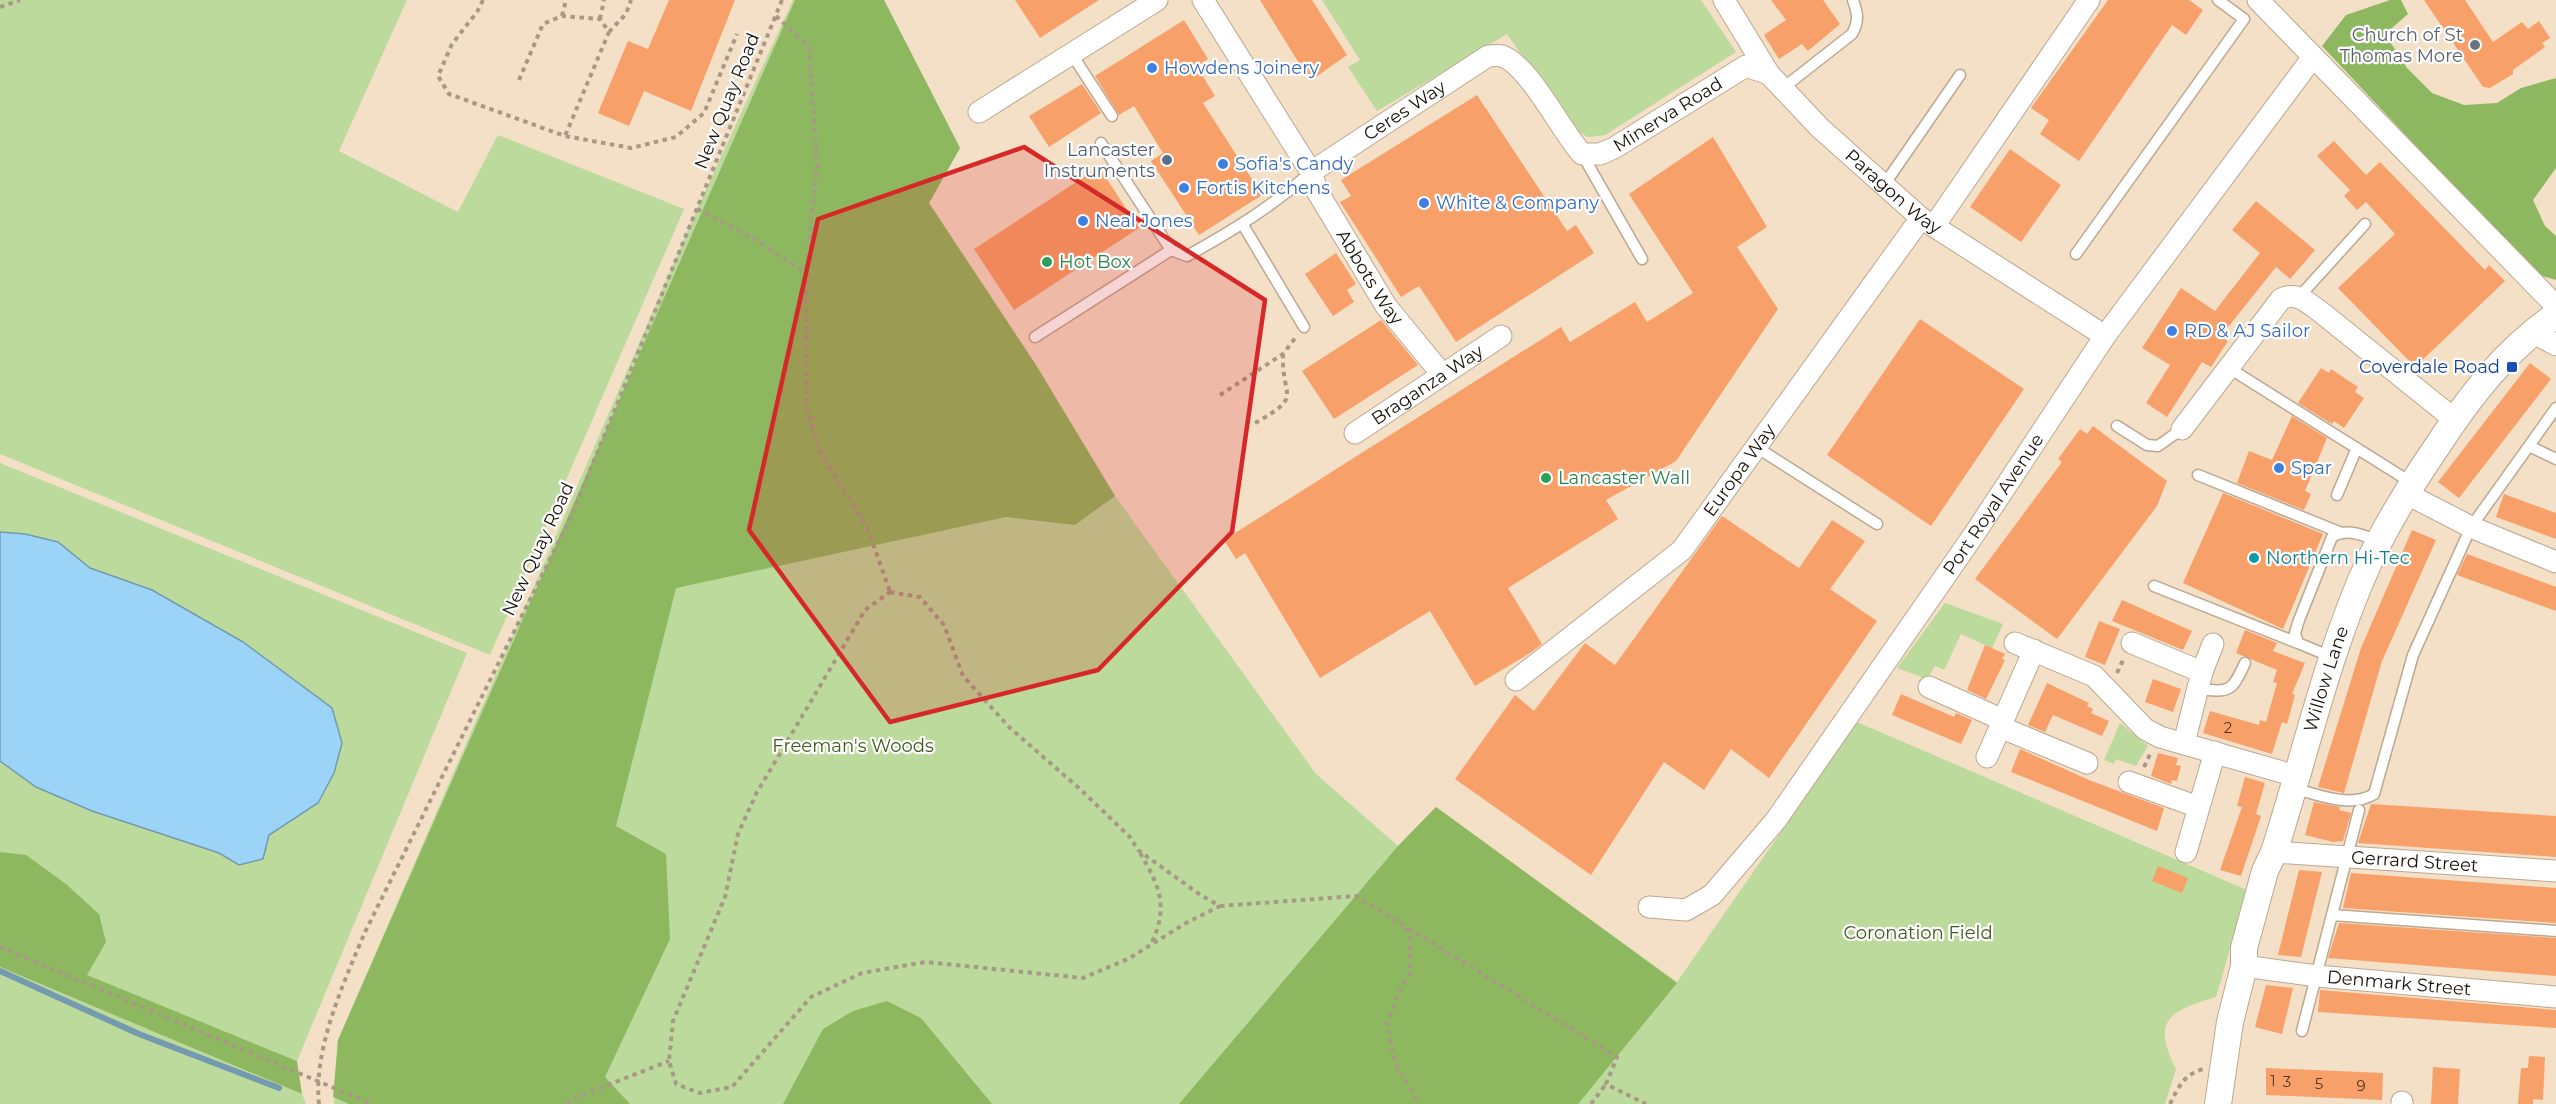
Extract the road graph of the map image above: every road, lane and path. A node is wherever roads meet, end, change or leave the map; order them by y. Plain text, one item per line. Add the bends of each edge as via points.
1 (20, 0) edge
2 (483, 0) edge
3 (566, 0) edge
4 (604, 0) edge
5 (631, 0) edge
6 (782, 0) edge
7 (1203, 0) edge
8 (1724, 0) edge
9 (1852, 0) edge
10 (2089, 0) edge
11 (2218, 0) edge
12 (2258, 0) edge
13 (1147, 3) edge
14 (0, 7) edge
15 (562, 16) junction
16 (776, 16) junction
17 (600, 19) junction
18 (609, 32) junction
19 (737, 34) dead end
20 (1071, 53) junction
21 (2313, 57) junction
22 (1960, 75) dead end
23 (519, 80) dead end
24 (1776, 81) junction
25 (978, 112) dead end
26 (1112, 116) dead end
27 (565, 136) junction
28 (1101, 143) dead end
29 (1582, 154) junction
30 (1311, 172) junction
31 (1884, 185) junction
32 (697, 209) junction
33 (1928, 222) junction
34 (1243, 225) junction
35 (2365, 225) dead end
36 (1172, 250) junction
37 (2076, 254) dead end
38 (1641, 259) dead end
39 (806, 273) junction
40 (2299, 297) junction
41 (2556, 306) edge
42 (2556, 315) edge
43 (1304, 327) joint
44 (2532, 332) junction
45 (1501, 336) dead end
46 (2105, 336) junction
47 (1035, 337) dead end
48 (2556, 345) edge
49 (1283, 354) junction
50 (2229, 368) junction
51 (1441, 374) junction
52 (1220, 394) dead end
53 (2556, 408) edge
54 (2454, 419) junction
55 (1255, 423) dead end
56 (2117, 426) dead end
57 (2182, 429) joint
58 (1355, 433) dead end
59 (1756, 447) junction
60 (2529, 447) junction
61 (2356, 450) junction
62 (2556, 459) edge
63 (2198, 475) dead end
64 (2409, 488) junction
65 (2337, 495) dead end
66 (1877, 524) dead end
67 (2471, 527) junction
68 (2339, 532) junction
69 (2379, 541) junction
70 (2556, 562) edge
71 (2154, 586) dead end
72 (890, 592) junction
73 (2132, 643) joint
74 (2298, 643) junction
75 (2213, 644) dead end
76 (2334, 658) junction
77 (2245, 663) dead end
78 (1516, 680) dead end
79 (2200, 680) junction
80 (1929, 687) dead end
81 (2108, 689) junction
82 (2002, 723) junction
83 (2155, 743) dead end
84 (2184, 743) junction
85 (2215, 752) junction
86 (1987, 758) dead end
87 (2087, 763) dead end
88 (2135, 778) joint
89 (2294, 782) junction
90 (2198, 807) junction
91 (2359, 810) dead end
92 (1138, 850) junction
93 (2186, 852) dead end
94 (2274, 852) junction
95 (2347, 856) junction
96 (2556, 871) edge
97 (1220, 906) junction
98 (1649, 907) dead end
99 (2332, 915) junction
100 (1406, 927) junction
101 (2556, 931) edge
102 (1151, 945) junction
103 (0, 947) edge
104 (2244, 966) junction
105 (2316, 976) junction
106 (2556, 997) edge
107 (2302, 1031) dead end
108 (669, 1060) junction
109 (2222, 1068) junction
110 (316, 1080) junction
111 (1606, 1084) junction
112 (319, 1104) edge
113 (372, 1104) edge
114 (567, 1104) edge
115 (1419, 1104) edge
116 (1591, 1104) edge
117 (1646, 1104) edge
118 (2170, 1104) edge
119 (2218, 1104) edge

1 - 14 path
2 - 27 path via 452,44 438,76 443,85 449,94
3 - 15 path
4 - 17 path
5 - 18 path via 626,14
6 - 16 path, New Quay Road
7 - 30 street, Abbots Way
8 - 24 street, Paragon Way
9 - 24 lane via 1858,14 1852,34
10 - 33 street, Europa Way
11 - 37 lane via 2244,19
12 - 21 street
13 - 20 street
15 - 17 path
15 - 23 path via 543,24
16 - 32 path, New Quay Road
16 - 39 path via 809,47 817,165
17 - 18 path
18 - 27 path
19 - 27 path via 704,113 676,137 631,148
20 - 25 street
20 - 26 lane
21 - 41 street
21 - 46 street, Port Royal Avenue
22 - 31 lane
24 - 29 street, Minerva Road via 1746,66 1614,148 1600,154
24 - 31 street, Paragon Way via 1820,128
28 - 36 lane
29 - 30 street, Ceres Way via 1524,70 1502,56 1488,56
29 - 38 lane
30 - 34 lane
30 - 51 street, Abbots Way via 1317,191 1386,306
31 - 33 street, Paragon Way
32 - 39 path via 756,240
32 - 110 path, New Quay Road via 571,517 365,932 340,993
33 - 46 street, Paragon Way
33 - 59 street, Europa Way
34 - 36 lane via 1187,256
34 - 43 lane
35 - 40 lane
36 - 47 lane
39 - 72 path via 806,402 819,450 868,529
40 - 50 street via 2281,299
40 - 54 street
42 - 44 street, Willow Lane
43 - 49 path
44 - 48 street
44 - 54 street, Willow Lane via 2491,370
45 - 51 street, Braganza Way
46 - 98 street, Port Royal Avenue via 1973,536 1776,820 1712,895 1686,910
49 - 52 path
49 - 55 path via 1282,371 1289,393 1282,408
50 - 57 street
50 - 61 lane
51 - 58 street, Braganza Way
53 - 60 lane
54 - 64 street, Willow Lane
56 - 57 lane via 2147,445 2158,446
59 - 66 lane
59 - 78 street, Europa Way via 1682,550
60 - 62 lane
60 - 67 lane
61 - 64 lane
61 - 65 lane
63 - 68 lane
64 - 67 street
64 - 69 street, Willow Lane
67 - 70 street
67 - 89 lane via 2413,655 2374,794 2343,800
68 - 69 lane
68 - 74 lane via 2332,537 2297,626
69 - 76 street, Willow Lane
71 - 74 lane
72 - 92 path via 920,597 944,626 963,676 1010,728 1080,789 1130,837
72 - 108 path via 865,610 756,794 738,834 725,897 673,1021
73 - 79 street
73 - 81 path
74 - 76 lane
75 - 79 street
76 - 89 street, Willow Lane
77 - 79 lane via 2234,686 2227,691
79 - 84 street
80 - 82 street
81 - 82 street via 2083,670 2024,646
81 - 84 street via 2145,729
82 - 86 street
82 - 87 street
83 - 88 path
84 - 85 street
85 - 89 street
85 - 90 street
88 - 90 street
89 - 94 street, Willow Lane
90 - 93 street
91 - 95 lane
92 - 97 path
92 - 102 path via 1161,898 1161,920
94 - 95 street, Gerrard Street
94 - 104 street, Willow Lane via 2244,948
95 - 96 street, Gerrard Street
95 - 99 lane
97 - 100 path via 1356,896
97 - 102 path
99 - 101 lane
99 - 105 lane
100 - 111 path via 1617,1057
100 - 115 path via 1410,973 1387,1023 1395,1063
102 - 108 path via 1083,978 926,962 862,974 811,997 732,1087 699,1093 676,1084
103 - 110 path
104 - 105 street, Denmark Street
104 - 109 street, Willow Lane
105 - 106 street, Denmark Street
105 - 107 lane
108 - 114 path
109 - 118 path via 2200,1069 2188,1075
109 - 119 street, Willow Lane
110 - 112 path, New Quay Road
110 - 113 path
111 - 116 path
111 - 117 path

